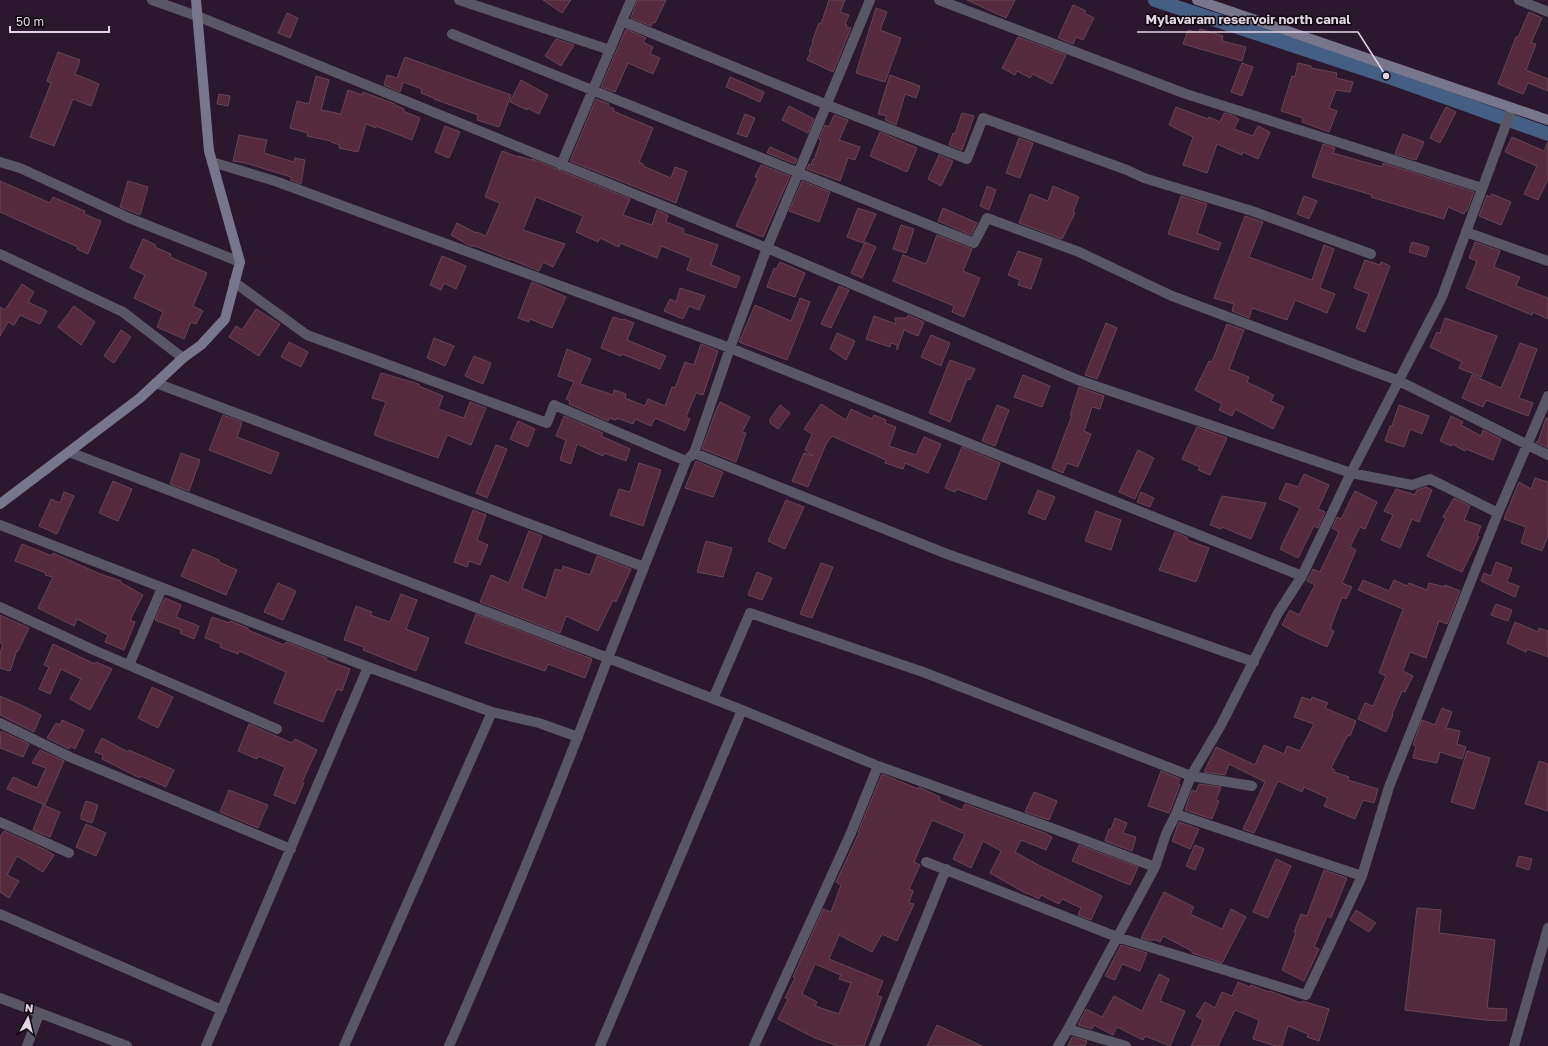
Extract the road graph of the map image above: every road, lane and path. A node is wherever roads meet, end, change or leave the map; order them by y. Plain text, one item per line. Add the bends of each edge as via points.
1 (152, 0) edge
2 (196, 0) edge
3 (458, 0) edge
4 (631, 0) edge
5 (870, 0) edge
6 (939, 0) edge
7 (1197, 0) edge
8 (1519, 0) edge
9 (1548, 12) edge
10 (197, 16) junction
11 (622, 21) junction
12 (452, 34) dead end
13 (610, 50) junction
14 (593, 90) junction
15 (827, 105) junction
16 (1512, 108) junction
17 (1548, 120) edge
18 (0, 162) edge
19 (212, 162) junction
20 (561, 165) junction
21 (799, 172) junction
22 (1482, 188) junction
23 (1466, 232) junction
24 (767, 248) junction
25 (0, 254) edge
26 (1371, 254) dead end
27 (1548, 261) edge
28 (240, 262) junction
29 (234, 282) junction
30 (730, 348) junction
31 (183, 358) junction
32 (1399, 381) junction
33 (156, 383) junction
34 (1548, 396) edge
35 (1527, 446) junction
36 (69, 452) junction
37 (694, 453) junction
38 (1548, 456) edge
39 (686, 461) junction
40 (1351, 473) junction
41 (0, 504) edge
42 (1498, 513) junction
43 (0, 525) edge
44 (644, 567) junction
45 (1302, 576) junction
46 (162, 588) junction
47 (0, 607) edge
48 (608, 658) junction
49 (1254, 662) junction
50 (129, 665) junction
51 (368, 667) junction
52 (713, 699) junction
53 (742, 710) junction
54 (492, 712) junction
55 (0, 723) edge
56 (277, 729) dead end
57 (578, 737) junction
58 (878, 766) junction
59 (1191, 776) junction
60 (1252, 786) dead end
61 (1176, 814) junction
62 (0, 822) edge
63 (291, 850) junction
64 (69, 853) dead end
65 (926, 862) dead end
66 (1155, 867) junction
67 (946, 869) junction
68 (1362, 876) junction
69 (0, 914) edge
70 (1548, 928) edge
71 (1117, 937) junction
72 (0, 998) edge
73 (222, 1010) junction
74 (39, 1014) junction
75 (1068, 1029) junction
76 (28, 1046) edge
77 (127, 1046) edge
78 (206, 1046) edge
79 (344, 1046) edge
80 (449, 1046) edge
81 (600, 1046) edge
82 (754, 1046) edge
83 (874, 1046) edge
84 (1058, 1046) edge
85 (1126, 1046) edge
86 (1514, 1046) edge

1 - 10 street
2 - 10 main road
3 - 13 street
4 - 11 street
5 - 15 street
6 - 22 street via 1186,94
7 - 16 main road
8 - 9 street
10 - 19 main road
10 - 20 street
11 - 13 street
11 - 15 street
12 - 14 street
13 - 14 street
14 - 20 street
14 - 21 street
15 - 21 street
15 - 26 street via 967,158 983,118 1144,178 1252,211
16 - 17 main road
16 - 22 street
18 - 28 street via 20,168 129,218
19 - 28 main road
19 - 30 street via 275,181
20 - 24 street
21 - 24 street
21 - 32 street via 974,243 987,218 1079,252 1172,296
22 - 23 street
23 - 27 street
23 - 32 street via 1442,297
24 - 30 street
24 - 40 street via 1078,380
25 - 31 street via 123,312
28 - 29 main road
29 - 31 main road via 224,319 201,345
29 - 39 street via 308,335 547,423 554,405
30 - 37 street
30 - 45 street
31 - 33 main road
32 - 35 street
32 - 40 street
33 - 36 main road
33 - 44 street
34 - 35 street
35 - 38 street
35 - 42 street
36 - 41 main road
36 - 48 street
37 - 39 street
37 - 49 street via 947,554
39 - 44 street
40 - 42 street via 1412,485 1430,479
40 - 45 street
42 - 68 street via 1389,787
43 - 46 street
44 - 48 street
45 - 49 street via 1278,613
46 - 50 street
46 - 51 street
47 - 50 street
48 - 52 street
48 - 57 street
49 - 59 street
50 - 56 street
51 - 54 street
51 - 63 street
52 - 53 street
52 - 59 street via 750,613 923,672
53 - 58 street
53 - 81 street
54 - 57 street via 539,723
54 - 79 street
55 - 63 street via 70,757
57 - 80 street
58 - 66 street
58 - 82 street via 850,835
59 - 60 street
59 - 61 street
61 - 66 street
61 - 68 street
62 - 64 street
63 - 73 street
65 - 67 street
66 - 71 street
67 - 71 street
67 - 83 street
68 - 71 street via 1306,995
69 - 73 street
70 - 86 street
71 - 75 street
72 - 74 street
73 - 78 street
74 - 76 street
74 - 77 street
75 - 84 street
75 - 85 street

